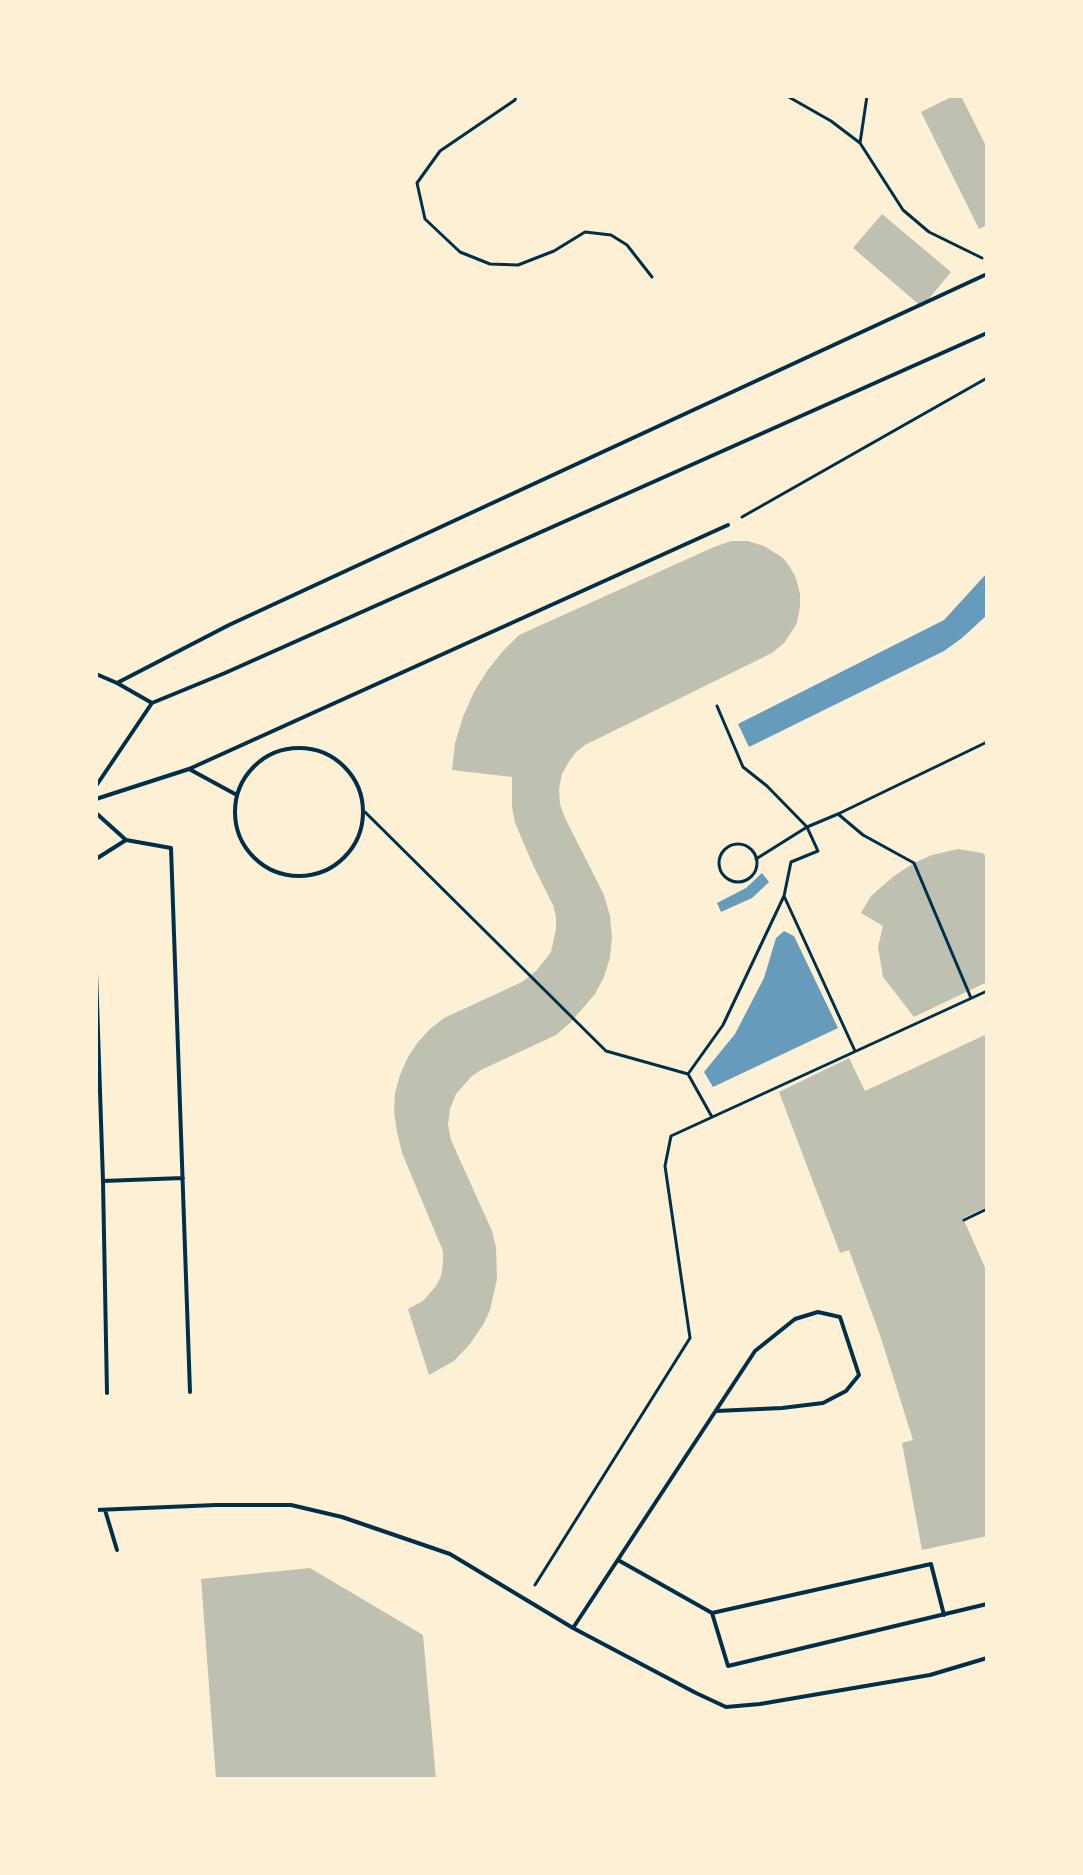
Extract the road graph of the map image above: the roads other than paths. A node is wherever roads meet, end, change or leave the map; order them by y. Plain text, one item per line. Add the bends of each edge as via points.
1 (987, 274) edge
2 (987, 333) edge
3 (728, 525) road end
4 (96, 674) edge
5 (117, 683) junction
6 (152, 703) junction
7 (189, 769) junction
8 (96, 786) edge
9 (235, 794) junction
10 (96, 799) edge
11 (96, 812) edge
12 (126, 840) junction
13 (96, 859) edge
14 (96, 972) edge
15 (183, 1178) junction
16 (103, 1181) junction
17 (190, 1392) dead end
18 (107, 1393) dead end
19 (716, 1411) junction
20 (96, 1510) edge
21 (105, 1510) junction
22 (117, 1550) dead end
23 (618, 1560) junction
24 (987, 1604) edge
25 (712, 1613) junction
26 (944, 1615) junction
27 (573, 1628) junction
28 (987, 1658) edge

1 - 5 lane via 229,625
2 - 6 lane
3 - 7 lane
4 - 5 lane
5 - 6 lane
6 - 8 lane
7 - 9 lane
7 - 10 lane
9 - 9 lane via 235,831 250,855 256,862 290,878 326,872 354,848 365,812 354,776 326,752 289,746 255,762
11 - 12 lane
12 - 13 lane
12 - 15 lane via 171,848
14 - 16 lane
15 - 16 lane
15 - 17 lane
16 - 18 lane
19 - 19 lane via 823,1403 846,1391 859,1375 840,1317 818,1312 796,1319 755,1351
19 - 23 lane
20 - 21 lane
21 - 22 lane
21 - 27 lane via 291,1505 342,1517 450,1554
23 - 25 lane
23 - 27 lane
24 - 26 lane
25 - 26 lane via 931,1564
25 - 26 lane via 728,1666
27 - 28 lane via 726,1707 930,1675

